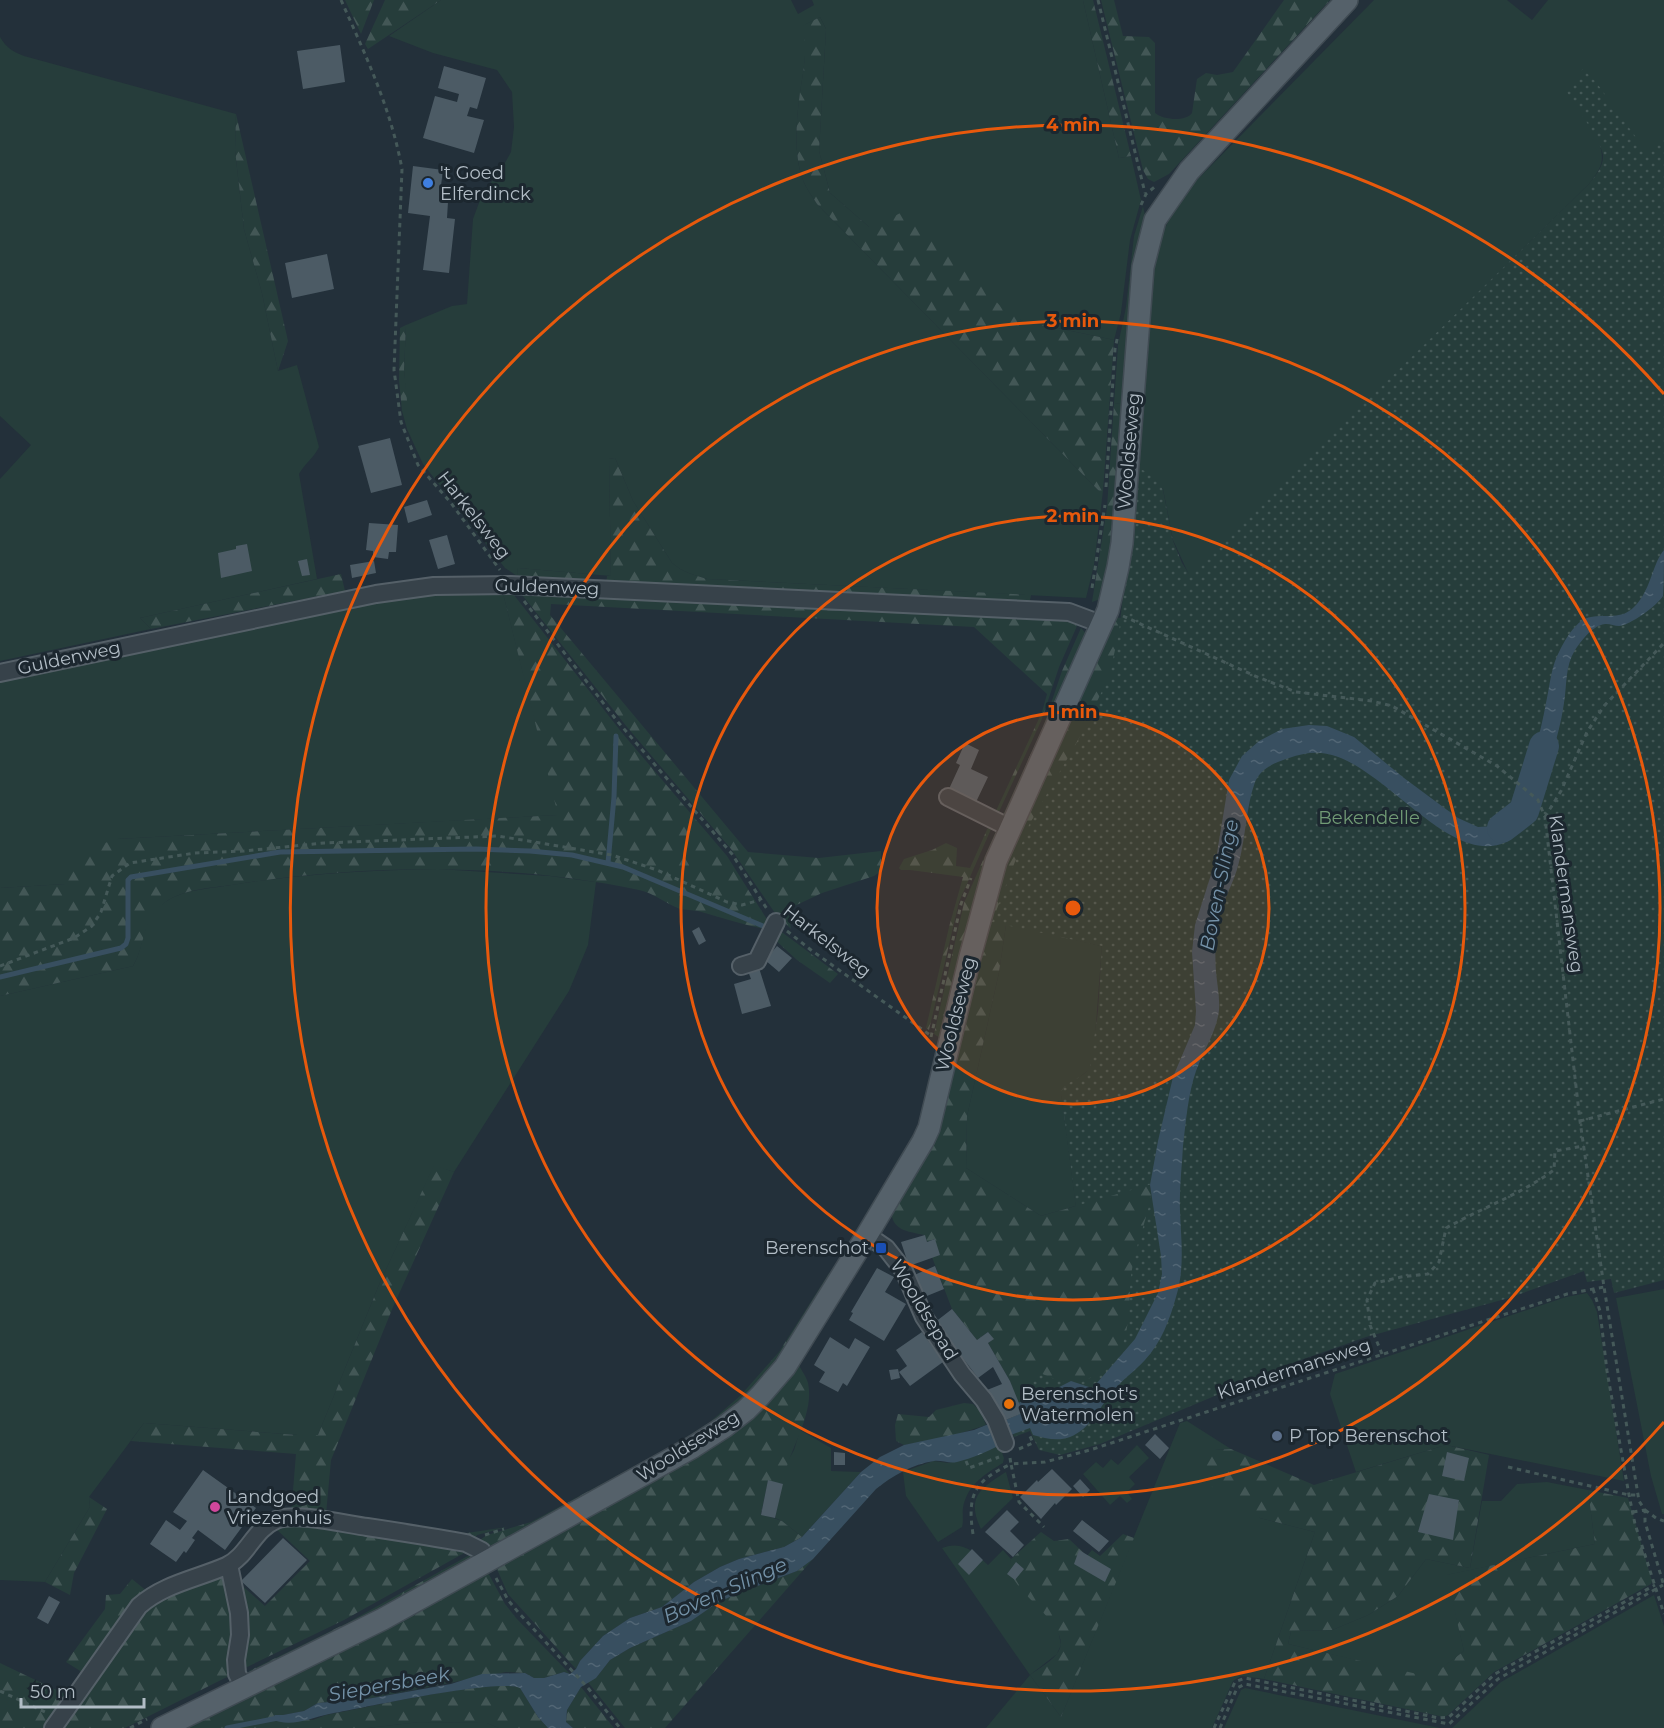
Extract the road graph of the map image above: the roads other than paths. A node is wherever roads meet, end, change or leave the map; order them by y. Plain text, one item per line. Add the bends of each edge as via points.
1 (1347, 0) edge
2 (1104, 617) junction
3 (0, 673) edge
4 (948, 797) dead end
5 (1010, 828) junction
6 (776, 922) road end
7 (741, 966) dead end
8 (867, 1235) junction
9 (1005, 1443) road end
10 (480, 1553) junction
11 (229, 1565) junction
12 (245, 1688) junction
13 (56, 1723) edge
14 (157, 1723) edge

1 - 2 main road, Wooldseweg via 1188,171 1155,220 1143,267 1122,543
2 - 3 street, Guldenweg via 1069,612 511,585 434,586 401,589
2 - 5 main road, Wooldseweg
4 - 5 street
5 - 8 main road, Wooldseweg via 987,891 929,1128
6 - 7 street via 757,961
8 - 9 street, Wooldsepad via 886,1248 904,1271 924,1317 984,1400
8 - 10 main road, Wooldseweg via 785,1367 746,1410 693,1447
10 - 11 street via 466,1543 291,1518 276,1520 264,1528
10 - 12 main road, Wooldseweg via 383,1619
11 - 12 street via 239,1612 237,1674
11 - 13 street via 159,1591 144,1601
12 - 14 main road, Wooldseweg

